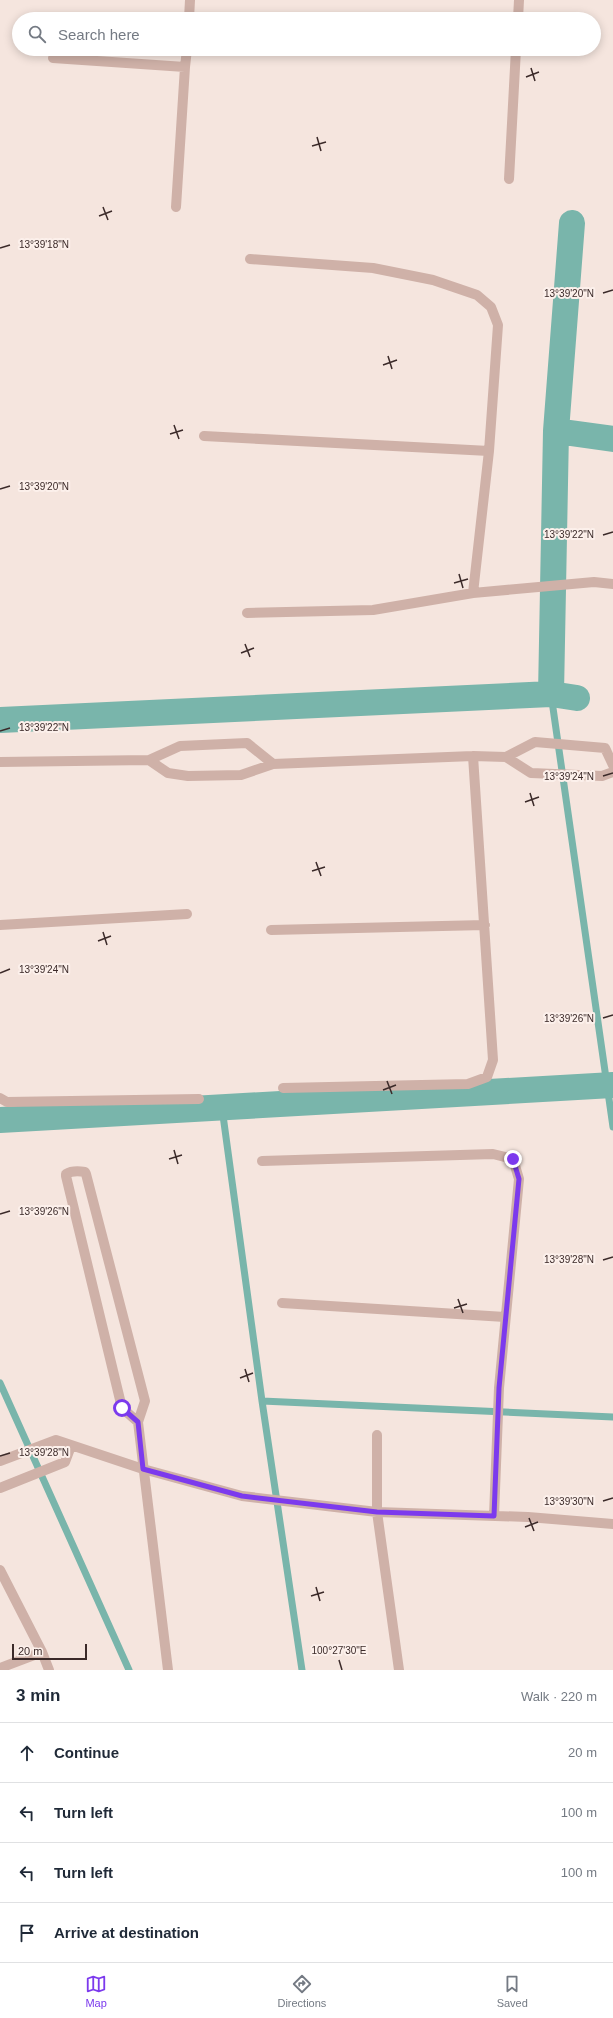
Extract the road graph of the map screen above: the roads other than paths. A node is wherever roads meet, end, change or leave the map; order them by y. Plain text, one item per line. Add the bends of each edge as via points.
1 (190, 0) edge
2 (519, 0) edge
3 (189, 12) edge
4 (518, 12) edge
5 (186, 56) edge
6 (516, 56) edge
7 (53, 58) dead end
8 (185, 67) junction
9 (510, 179) dead end
10 (176, 207) dead end
11 (250, 259) dead end
12 (204, 436) dead end
13 (489, 451) junction
14 (613, 584) edge
15 (473, 593) junction
16 (247, 613) dead end
17 (473, 756) junction
18 (506, 757) junction
19 (149, 760) junction
20 (0, 762) edge
21 (273, 764) junction
22 (613, 765) edge
23 (613, 772) edge
24 (187, 914) dead end
25 (0, 925) edge
26 (485, 925) junction
27 (271, 930) dead end
28 (283, 1088) dead end
29 (0, 1098) edge
30 (199, 1098) dead end
31 (262, 1161) dead end
32 (282, 1303) dead end
33 (505, 1317) junction
34 (138, 1422) junction
35 (377, 1435) dead end
36 (71, 1446) junction
37 (0, 1461) edge
38 (143, 1469) junction
39 (0, 1488) edge
40 (377, 1512) junction
41 (494, 1516) junction
42 (613, 1524) edge
43 (0, 1570) edge
44 (42, 1652) junction
45 (0, 1668) edge
46 (49, 1670) edge
47 (168, 1670) edge
48 (399, 1670) edge

1 - 3 street
2 - 4 street
5 - 8 street
6 - 9 street
7 - 8 street
8 - 10 street
11 - 13 street via 373,268 433,280 477,295 491,306 498,325
12 - 13 street
13 - 15 street
14 - 15 street via 594,582
15 - 16 street via 373,610
17 - 18 street
17 - 21 street
17 - 26 street
18 - 22 street via 535,742 544,742 605,748
18 - 23 street via 532,773 602,776
19 - 20 street
19 - 21 street via 168,773 188,776 241,775
19 - 21 street via 180,746 247,743
24 - 25 street
26 - 27 street
26 - 28 street via 493,1060 487,1077 468,1084
29 - 30 street via 7,1102
31 - 33 street via 493,1154 513,1159 519,1179
32 - 33 street
33 - 41 street via 499,1388
34 - 34 street via 122,1408 66,1176 69,1173 81,1171 86,1174 144,1401
34 - 38 street
35 - 40 street
36 - 37 street via 56,1440
36 - 38 street
36 - 39 street via 65,1462
38 - 40 street via 242,1496
38 - 47 street
40 - 41 street
40 - 48 street
41 - 42 street
43 - 44 street
44 - 45 street
44 - 46 street

